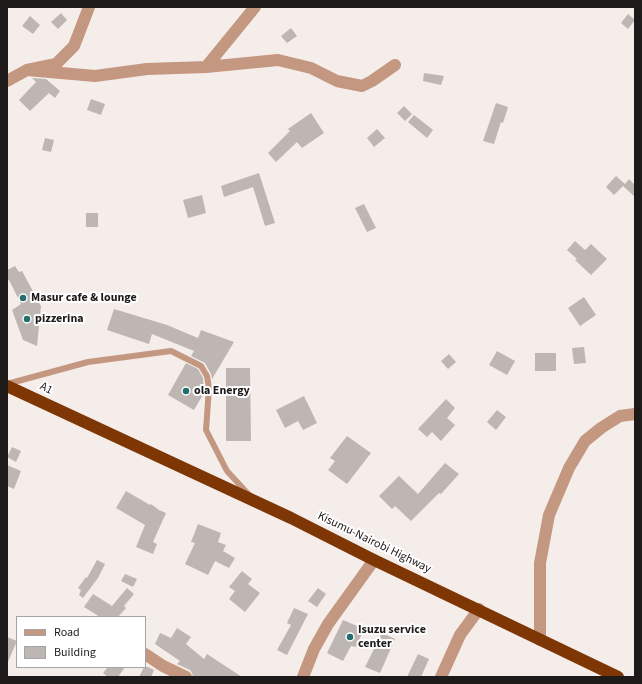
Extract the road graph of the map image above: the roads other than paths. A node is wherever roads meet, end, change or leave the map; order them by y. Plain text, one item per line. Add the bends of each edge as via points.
1 (89, 7) edge
2 (255, 7) edge
3 (395, 65) dead end
4 (206, 67) junction
5 (27, 70) junction
6 (7, 81) edge
7 (7, 385) edge
8 (635, 414) edge
9 (117, 436) joint
10 (256, 501) junction
11 (374, 560) junction
12 (479, 609) junction
13 (540, 640) junction
14 (146, 655) edge
15 (186, 677) edge
16 (303, 677) edge
17 (441, 677) edge
18 (618, 677) edge

1 - 5 street via 74,46 56,64
2 - 4 street
3 - 4 street via 362,86 337,81 311,68 278,60
4 - 5 street via 147,69 95,76
5 - 6 street
7 - 9 highway, A1 / A1
7 - 10 lane via 88,362 171,351 201,366 207,376 209,388 206,430 227,471
8 - 13 street via 620,416 601,428 586,441 569,468 549,516 540,563
9 - 10 highway, Kisumu-Nairobi Highway / A1
10 - 11 highway, Kisumu-Nairobi Highway / A1
11 - 12 highway, Kisumu-Nairobi Highway / A1
11 - 16 street via 328,624
12 - 13 highway, Kisumu-Nairobi Highway / A1
12 - 17 street via 460,635
13 - 18 highway, Kisumu-Nairobi Highway / A1
14 - 15 street

